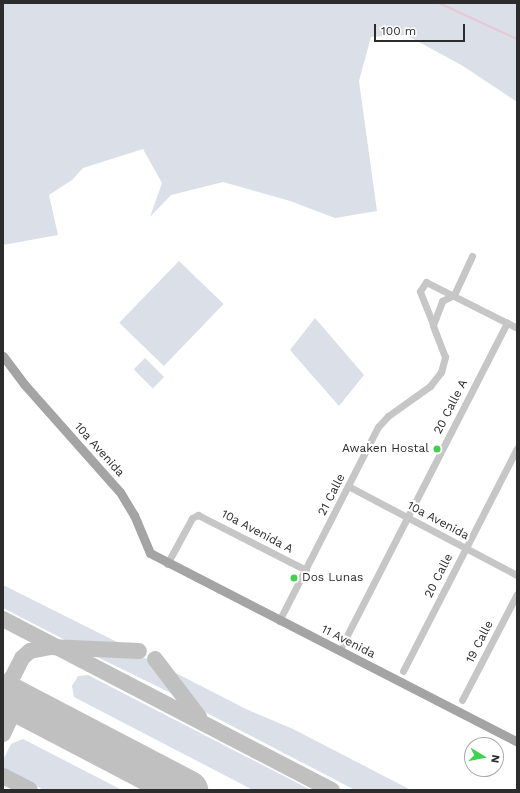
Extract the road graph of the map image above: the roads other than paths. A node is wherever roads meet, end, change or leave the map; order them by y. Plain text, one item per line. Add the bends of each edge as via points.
1 (472, 256) dead end
2 (454, 294) junction
3 (507, 323) junction
4 (433, 325) junction
5 (517, 328) edge
6 (3, 356) edge
7 (517, 448) edge
8 (348, 486) junction
9 (407, 519) junction
10 (466, 549) junction
11 (167, 564) junction
12 (306, 570) junction
13 (517, 575) edge
14 (517, 594) edge
15 (279, 621) junction
16 (339, 652) junction
17 (403, 671) dead end
18 (462, 700) dead end
19 (517, 742) edge

1 - 2 street
2 - 3 street
2 - 4 street via 442,301
2 - 4 street, 21 Calle via 423,283 420,295
3 - 5 street
3 - 9 street, 20 Calle A
4 - 8 street, 21 Calle via 445,357 441,372 430,386 382,422
6 - 11 main road, 10a Avenida via 24,384 120,492 134,515 147,549
7 - 10 street, 20 Calle
8 - 9 street, 10a Avenida
8 - 12 street, 21 Calle
9 - 10 street, 10a Avenida
9 - 16 street, 20 Calle A
10 - 13 street, 10a Avenida
10 - 17 street, 20 Calle
11 - 12 street, 10a Avenida A via 192,518 198,515
11 - 15 main road, 11 Avenida
12 - 15 street, 21 Calle
14 - 18 street, 19 Calle
15 - 16 main road, 11 Avenida
16 - 19 main road, 11 Avenida

